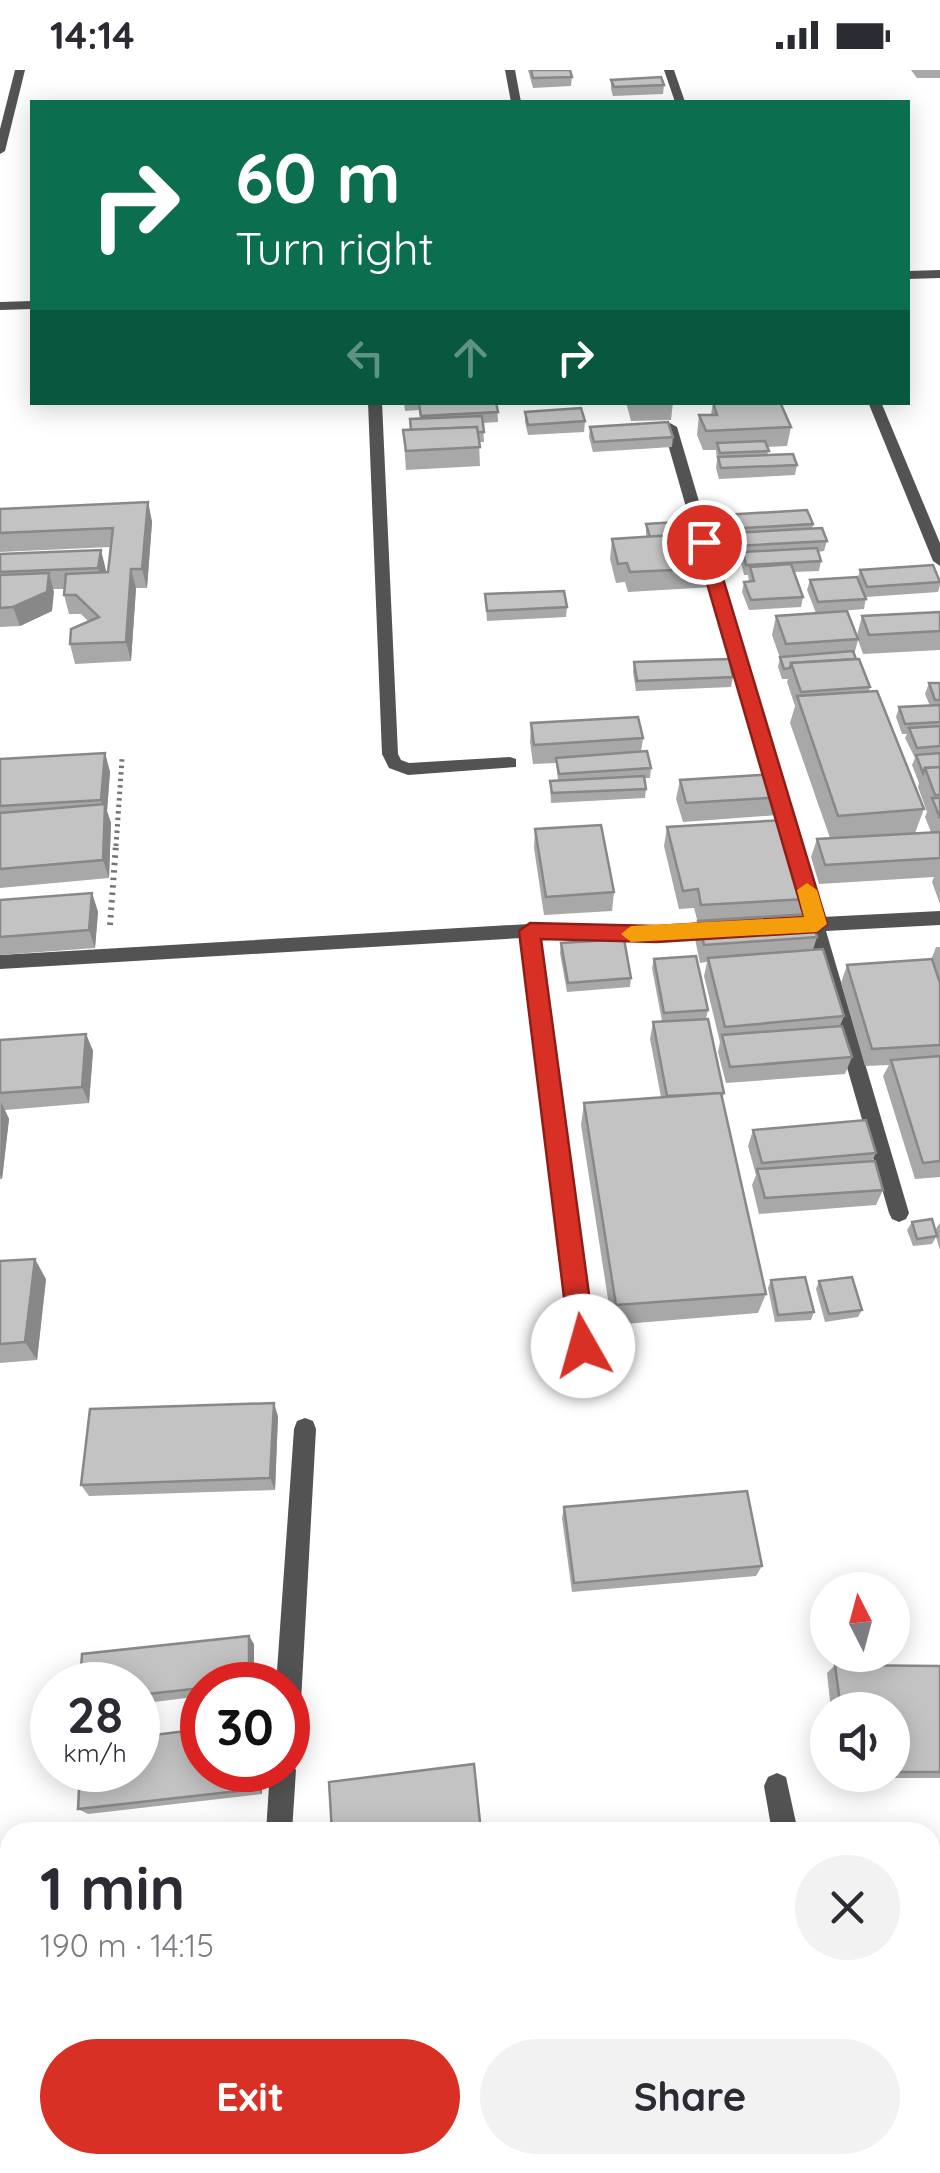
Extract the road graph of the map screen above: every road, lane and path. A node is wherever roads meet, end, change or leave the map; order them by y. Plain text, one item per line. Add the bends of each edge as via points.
1 (20, 70) edge
2 (510, 70) edge
3 (669, 70) edge
4 (516, 100) edge
5 (679, 100) edge
6 (0, 151) edge
7 (940, 274) edge
8 (910, 275) edge
9 (30, 305) edge
10 (0, 306) edge
11 (375, 405) edge
12 (875, 405) edge
13 (670, 427) edge
14 (940, 561) edge
15 (122, 759) dead end
16 (510, 763) dead end
17 (940, 918) edge
18 (817, 924) junction
19 (530, 931) junction
20 (108, 956) junction
21 (0, 962) edge
22 (899, 1214) dead end
23 (583, 1346) dead end
24 (305, 1429) dead end
25 (290, 1662) edge
26 (777, 1786) dead end
27 (282, 1792) edge
28 (280, 1822) edge
29 (783, 1822) edge

1 - 6 street
2 - 4 street
3 - 5 street
7 - 8 street
9 - 10 street
11 - 16 street via 390,754 408,768
12 - 14 street
13 - 18 street
15 - 20 path
17 - 18 street
18 - 19 street via 657,934
18 - 22 street
19 - 20 street
19 - 23 street
20 - 21 street
24 - 25 street
26 - 29 street
27 - 28 street

